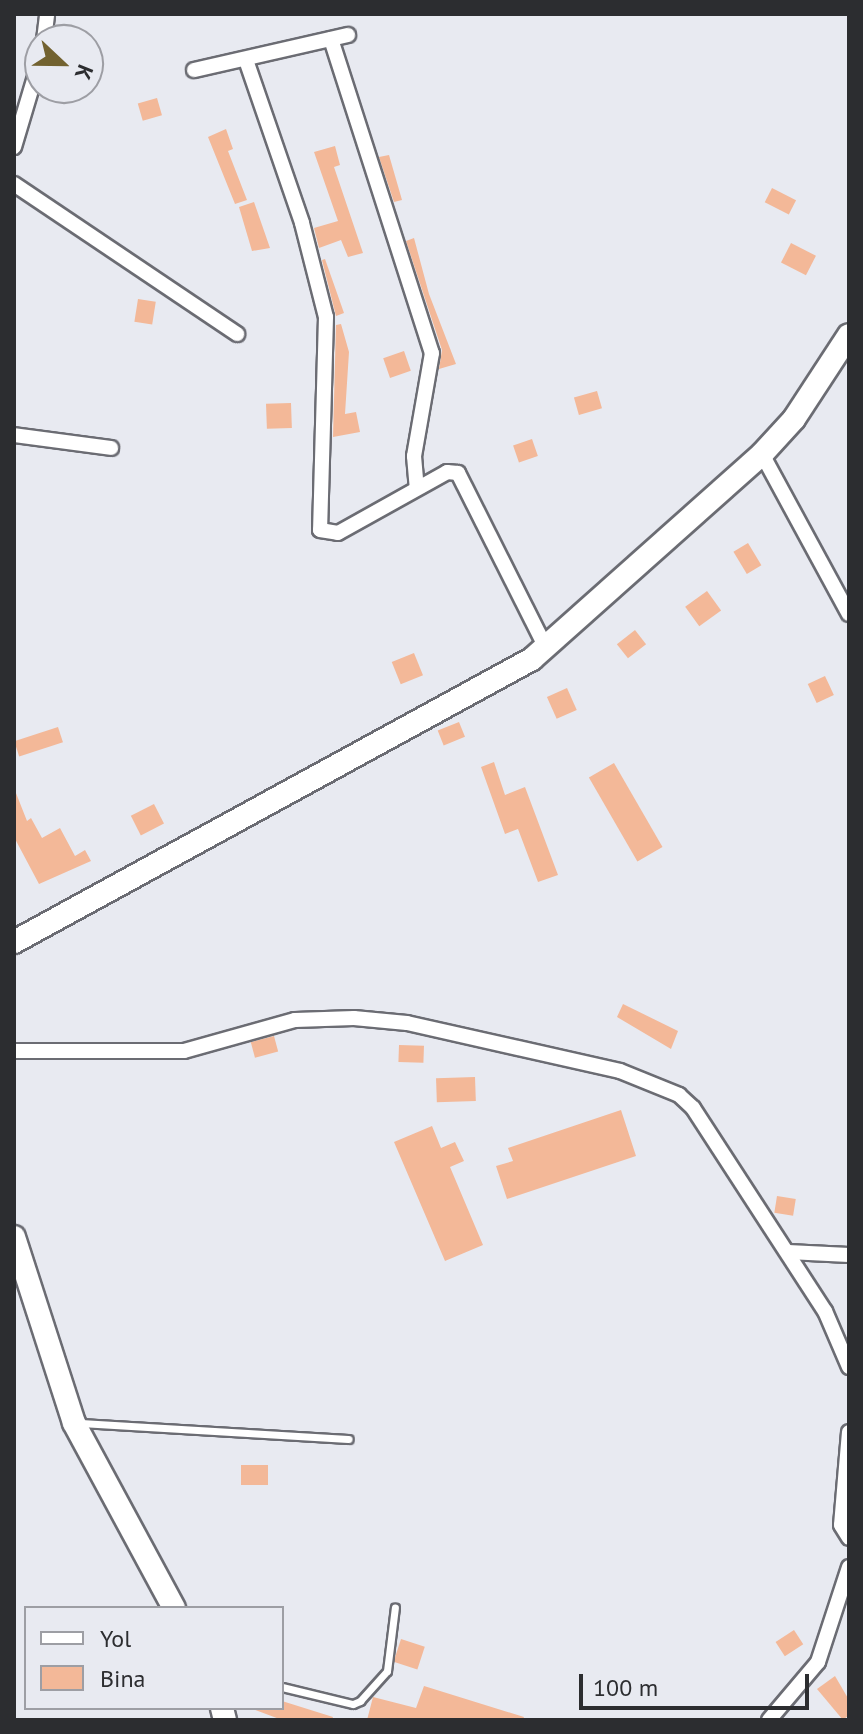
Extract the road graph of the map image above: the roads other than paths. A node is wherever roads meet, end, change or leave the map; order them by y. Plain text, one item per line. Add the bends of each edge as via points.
1 (348, 35) dead end
2 (331, 39) junction
3 (246, 60) junction
4 (194, 70) dead end
5 (27, 104) edge
6 (14, 147) edge
7 (14, 184) edge
8 (237, 334) dead end
9 (849, 335) edge
10 (14, 435) edge
11 (111, 448) dead end
12 (762, 454) junction
13 (417, 488) junction
14 (849, 614) edge
15 (546, 648) junction
16 (14, 942) edge
17 (14, 1051) edge
18 (14, 1237) edge
19 (788, 1252) junction
20 (849, 1255) edge
21 (849, 1367) edge
22 (74, 1423) junction
23 (849, 1432) edge
24 (349, 1439) dead end
25 (849, 1538) edge
26 (849, 1567) edge
27 (173, 1606) edge
28 (395, 1607) dead end
29 (284, 1687) edge
30 (769, 1720) edge

1 - 2 street
2 - 3 street
2 - 13 street via 432,353 414,456
3 - 4 street
3 - 13 street via 302,223 326,317 320,530 338,533
5 - 6 street
7 - 8 street
9 - 12 street via 794,419
10 - 11 street
12 - 14 street
12 - 15 street
13 - 15 street via 447,472 463,476
15 - 16 street via 505,677
17 - 19 street via 184,1051 295,1020 354,1018 407,1023 597,1063 688,1102
18 - 22 street
19 - 20 street
19 - 21 street via 838,1333
22 - 24 lane
22 - 27 street
23 - 25 street via 841,1525
26 - 30 street via 818,1662
28 - 29 lane via 387,1671 360,1701 353,1704

